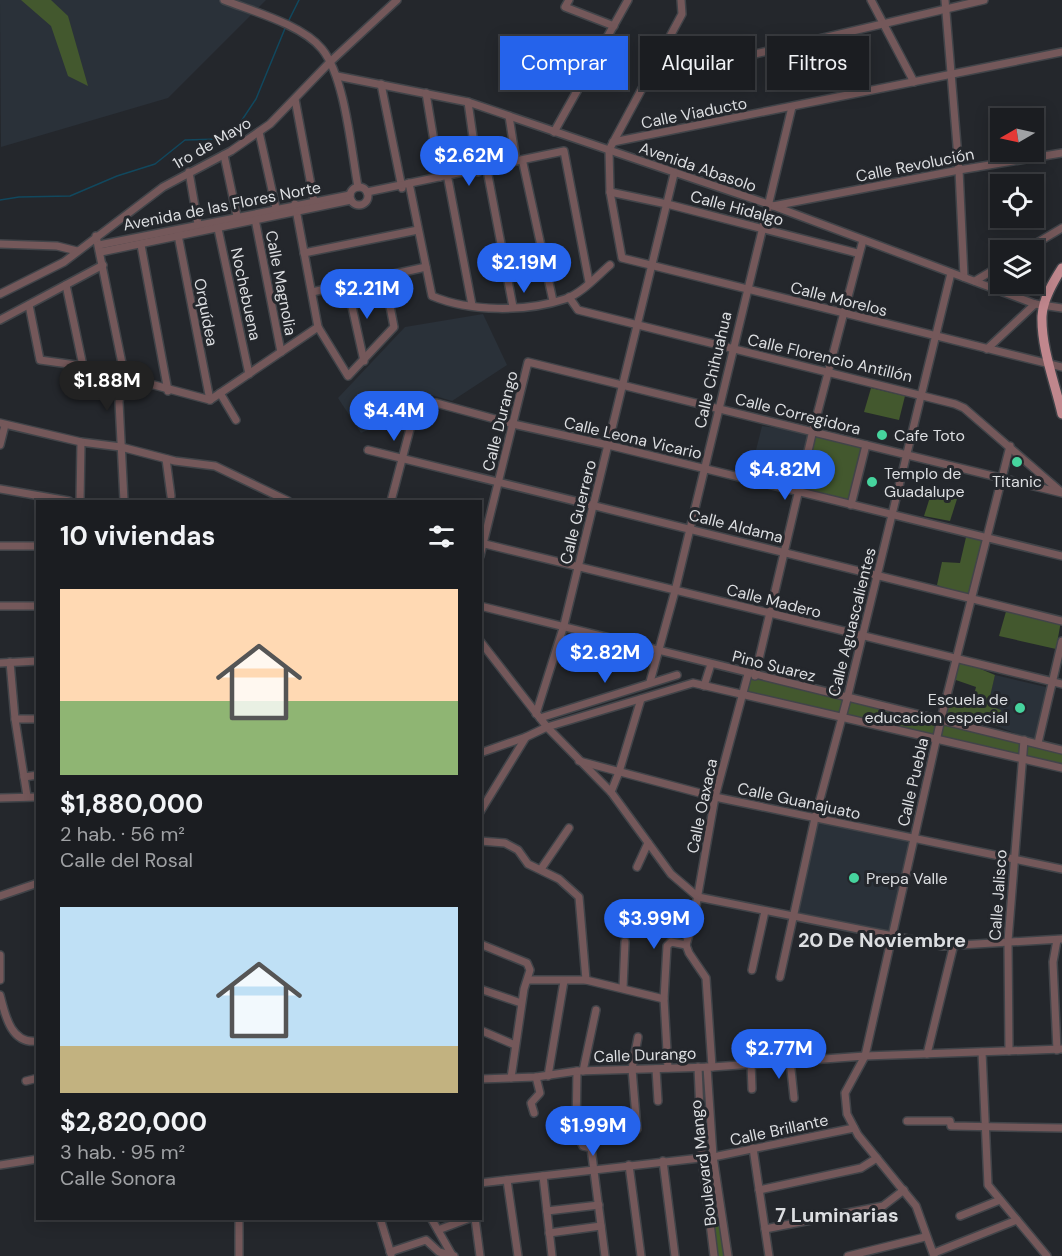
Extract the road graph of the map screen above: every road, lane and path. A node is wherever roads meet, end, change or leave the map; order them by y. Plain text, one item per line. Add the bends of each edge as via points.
1 (224, 0) edge
2 (397, 0) edge
3 (628, 0) edge
4 (681, 0) edge
5 (871, 0) edge
6 (984, 0) edge
7 (567, 3) edge
8 (945, 3) edge
9 (884, 24) junction
10 (614, 26) junction
11 (608, 36) edge
12 (670, 36) edge
13 (1062, 52) edge
14 (755, 54) edge
15 (330, 62) junction
16 (335, 74) junction
17 (951, 75) junction
18 (914, 82) junction
19 (381, 84) junction
20 (578, 90) edge
21 (640, 90) edge
22 (426, 93) junction
23 (295, 99) junction
24 (468, 102) junction
25 (792, 107) junction
26 (509, 116) junction
27 (259, 132) junction
28 (554, 132) junction
29 (613, 142) junction
30 (609, 150) junction
31 (1062, 153) edge
32 (224, 155) junction
33 (519, 162) junction
34 (487, 170) junction
35 (959, 170) junction
36 (478, 171) junction
37 (189, 172) junction
38 (674, 174) junction
39 (444, 178) junction
40 (406, 186) junction
41 (357, 187) junction
42 (610, 192) junction
43 (368, 194) junction
44 (350, 198) junction
45 (314, 201) junction
46 (667, 204) junction
47 (771, 205) junction
48 (276, 208) junction
49 (295, 208) junction
50 (237, 216) junction
51 (255, 219) junction
52 (198, 224) junction
53 (217, 224) junction
54 (176, 228) junction
55 (1062, 228) edge
56 (762, 229) junction
57 (418, 230) junction
58 (96, 236) junction
59 (178, 238) junction
60 (863, 240) junction
61 (1042, 240) edge
62 (0, 244) edge
63 (141, 245) junction
64 (100, 249) junction
65 (77, 250) junction
66 (304, 253) junction
67 (857, 253) junction
68 (103, 266) junction
69 (610, 266) dead end
70 (426, 267) junction
71 (651, 268) junction
72 (1062, 268) edge
73 (990, 272) edge
74 (951, 273) junction
75 (384, 275) junction
76 (964, 277) junction
77 (975, 281) junction
78 (589, 282) junction
79 (346, 284) junction
80 (66, 285) junction
81 (746, 291) junction
82 (312, 292) junction
83 (0, 294) edge
84 (569, 297) junction
85 (553, 301) junction
86 (1040, 304) junction
87 (29, 305) junction
88 (472, 305) junction
89 (513, 307) junction
90 (1062, 308) edge
91 (842, 314) junction
92 (0, 320) edge
93 (638, 324) junction
94 (318, 327) junction
95 (937, 336) junction
96 (732, 349) junction
97 (987, 349) junction
98 (280, 352) junction
99 (364, 361) junction
100 (528, 362) joint
101 (1050, 364) junction
102 (83, 366) junction
103 (1062, 367) edge
104 (827, 371) junction
105 (249, 374) junction
106 (123, 379) junction
107 (623, 385) junction
108 (168, 391) junction
109 (220, 393) junction
110 (922, 394) junction
111 (210, 400) junction
112 (426, 404) dead end
113 (718, 408) junction
114 (1062, 414) edge
115 (236, 420) dead end
116 (2, 424) edge
117 (513, 424) junction
118 (410, 429) dead end
119 (813, 430) junction
120 (81, 442) junction
121 (0, 445) edge
122 (608, 445) junction
123 (866, 445) junction
124 (1010, 446) junction
125 (121, 447) junction
126 (368, 450) dead end
127 (906, 454) junction
128 (166, 459) junction
129 (403, 460) junction
130 (704, 468) junction
131 (1003, 478) junction
132 (498, 483) junction
133 (0, 489) edge
134 (798, 492) junction
135 (1062, 492) edge
136 (171, 496) dead end
137 (63, 500) edge
138 (80, 500) edge
139 (124, 500) edge
140 (286, 500) edge
141 (391, 500) edge
142 (593, 505) junction
143 (851, 505) junction
144 (893, 515) junction
145 (690, 529) junction
146 (988, 538) junction
147 (482, 543) edge
148 (0, 546) edge
149 (36, 546) edge
150 (785, 552) junction
151 (1062, 556) edge
152 (578, 567) junction
153 (878, 574) junction
154 (675, 591) junction
155 (973, 600) junction
156 (0, 606) edge
157 (36, 606) edge
158 (482, 606) edge
159 (769, 614) junction
160 (1062, 621) edge
161 (564, 625) junction
162 (862, 637) junction
163 (1062, 641) edge
164 (482, 644) edge
165 (659, 650) junction
166 (957, 659) junction
167 (36, 661) edge
168 (10, 662) junction
169 (0, 663) edge
170 (711, 664) junction
171 (677, 675) dead end
172 (751, 675) junction
173 (1052, 681) junction
174 (650, 682) junction
175 (1062, 684) edge
176 (704, 686) junction
177 (742, 694) junction
178 (641, 699) junction
179 (848, 699) junction
180 (538, 716) junction
181 (842, 717) junction
182 (15, 719) junction
183 (36, 719) edge
184 (941, 719) junction
185 (547, 727) junction
186 (525, 737) junction
187 (937, 739) junction
188 (1024, 740) junction
189 (1038, 744) junction
190 (1062, 750) edge
191 (482, 752) edge
192 (1021, 758) junction
193 (578, 761) junction
194 (1062, 768) edge
195 (620, 772) junction
196 (36, 775) edge
197 (24, 777) junction
198 (610, 792) junction
199 (27, 796) junction
200 (36, 797) edge
201 (715, 797) junction
202 (0, 798) edge
203 (482, 808) edge
204 (815, 818) junction
205 (569, 828) dead end
206 (914, 839) junction
207 (482, 841) edge
208 (648, 843) junction
209 (1014, 860) junction
210 (637, 867) dead end
211 (541, 869) junction
212 (1062, 869) edge
213 (36, 884) edge
214 (0, 896) edge
215 (698, 897) junction
216 (765, 911) junction
217 (794, 917) junction
218 (892, 938) junction
219 (1060, 940) edge
220 (1008, 941) junction
221 (625, 942) dead end
222 (954, 944) junction
223 (482, 945) edge
224 (686, 945) junction
225 (0, 955) edge
226 (752, 970) dead end
227 (780, 977) dead end
228 (0, 980) edge
229 (528, 980) junction
230 (586, 980) junction
231 (564, 981) junction
232 (622, 988) junction
233 (482, 990) edge
234 (0, 995) edge
235 (664, 999) junction
236 (521, 1003) junction
237 (596, 1010) dead end
238 (482, 1031) edge
239 (638, 1037) dead end
240 (36, 1041) edge
241 (515, 1046) junction
242 (1060, 1050) edge
243 (1009, 1051) junction
244 (982, 1052) junction
245 (927, 1054) junction
246 (865, 1056) junction
247 (790, 1060) junction
248 (751, 1063) junction
249 (698, 1067) junction
250 (710, 1067) junction
251 (668, 1068) junction
252 (632, 1069) junction
253 (656, 1069) junction
254 (580, 1071) junction
255 (548, 1076) junction
256 (536, 1077) junction
257 (36, 1078) edge
258 (511, 1078) junction
259 (482, 1080) edge
260 (26, 1081) dead end
261 (752, 1089) dead end
262 (794, 1098) dead end
263 (658, 1101) dead end
264 (534, 1113) dead end
265 (907, 1121) dead end
266 (984, 1125) junction
267 (854, 1128) junction
268 (1062, 1128) edge
269 (637, 1129) dead end
270 (753, 1148) junction
271 (708, 1157) junction
272 (877, 1158) junction
273 (36, 1159) edge
274 (663, 1161) junction
275 (0, 1165) edge
276 (629, 1165) junction
277 (594, 1169) junction
278 (543, 1176) junction
279 (507, 1180) junction
280 (482, 1183) edge
281 (759, 1190) junction
282 (904, 1190) junction
283 (1000, 1200) junction
284 (598, 1205) junction
285 (547, 1212) junction
286 (960, 1216) dead end
287 (239, 1220) edge
288 (381, 1220) edge
289 (432, 1220) edge
290 (465, 1220) edge
291 (476, 1220) edge
292 (1017, 1220) junction
293 (601, 1226) junction
294 (765, 1229) junction
295 (438, 1230) junction
296 (549, 1233) junction
297 (925, 1237) junction
298 (887, 1252) edge
299 (391, 1254) edge
300 (934, 1254) edge
301 (239, 1256) edge
302 (453, 1256) edge
303 (480, 1256) edge
304 (518, 1256) edge
305 (552, 1256) edge
306 (605, 1256) edge
307 (641, 1256) edge
308 (675, 1256) edge
309 (714, 1256) edge
310 (728, 1256) edge
311 (769, 1256) edge
312 (848, 1256) edge
313 (1047, 1256) edge

1 - 15 street via 293,28 321,47
2 - 15 street, 1ro de Mayo
3 - 10 street
4 - 12 street via 682,14
5 - 9 street
6 - 8 street
7 - 10 street
8 - 9 street
8 - 17 street
9 - 14 street
9 - 18 street
10 - 11 street
13 - 17 street, Calle Viaducto
15 - 16 street
15 - 23 street, 1ro de Mayo
16 - 19 street, Avenida Abasolo
16 - 41 street
17 - 18 street, Calle Viaducto
17 - 35 street
18 - 25 street, Calle Viaducto
19 - 22 street, Avenida Abasolo
19 - 40 street
20 - 28 street
21 - 29 street
22 - 24 street, Avenida Abasolo
22 - 39 street
23 - 27 street, 1ro de Mayo
23 - 45 street
24 - 26 street, Avenida Abasolo
24 - 36 street
25 - 29 street, Calle Viaducto
25 - 47 street, Calle Chihuahua
26 - 28 street, Avenida Abasolo
26 - 33 street
27 - 32 street, 1ro de Mayo
27 - 48 street
28 - 30 street, Avenida Abasolo
29 - 30 street
30 - 38 street, Avenida Abasolo
30 - 42 street
31 - 35 street, Calle Revolución
32 - 37 street, 1ro de Mayo
32 - 50 street
33 - 34 street
33 - 36 street
33 - 78 street via 565,153
33 - 85 street
34 - 36 street
34 - 89 street
35 - 47 street, Calle Revolución
35 - 76 street
36 - 39 street
37 - 52 street
37 - 58 street, 1ro de Mayo
38 - 46 street, Calle Guerrero
38 - 47 street, Avenida Abasolo
39 - 40 street
39 - 88 street
40 - 43 street
40 - 57 street
41 - 43 street
41 - 44 street
42 - 46 street, Calle Hidalgo
42 - 71 street, Calle Morelos via 622,258
43 - 44 street via 362,205 356,205
44 - 45 street, Avenida de las Flores Norte
44 - 49 street, Avenida de las Flores Norte
45 - 49 street, Avenida de las Flores Norte
46 - 56 street, Calle Hidalgo
46 - 71 street, Calle Guerrero
47 - 56 street, Calle Chihuahua
47 - 60 street, Avenida Abasolo
48 - 49 street, Avenida de las Flores Norte
48 - 50 street, Avenida de las Flores Norte
49 - 51 street, Avenida de las Flores Norte
49 - 66 street
50 - 53 street, Avenida de las Flores Norte
51 - 53 street, Avenida de las Flores Norte
51 - 98 street, Calle Magnolia
52 - 53 street, Avenida de las Flores Norte
52 - 54 street, Avenida de las Flores Norte
53 - 59 street, Avenida de las Flores Norte
53 - 105 street, Nochebuena
54 - 59 street, Orquídea
54 - 64 street, Avenida de las Flores Norte
55 - 61 street
56 - 67 street, Calle Hidalgo
56 - 81 street, Calle Chihuahua
57 - 66 street
57 - 70 street
58 - 64 street
58 - 65 street
59 - 63 street, Avenida de las Flores Norte
59 - 111 street, Orquídea
60 - 67 street, Calle Oaxaca
60 - 74 street, Avenida Abasolo
62 - 65 street
63 - 64 street, Avenida de las Flores Norte
63 - 108 street
64 - 68 street
65 - 83 street via 64,262
66 - 82 street
67 - 91 street, Calle Oaxaca
68 - 80 street
68 - 106 street
69 - 78 street
70 - 75 street
70 - 88 street via 432,296
71 - 81 street, Calle Morelos
71 - 93 street, Calle Guerrero
72 - 86 main road
73 - 77 street
74 - 76 street, Avenida Abasolo
74 - 95 street, Calle Aguascalientes
75 - 79 street
75 - 99 street via 394,327
76 - 77 street, Avenida Abasolo
77 - 86 street, Avenida Abasolo
78 - 84 street
79 - 82 street
79 - 99 street
80 - 87 street
80 - 102 street
81 - 91 street, Calle Morelos
81 - 96 street, Calle Chihuahua
82 - 94 street
84 - 85 street
84 - 93 street, Calle Florencio Antillón via 578,310
85 - 89 street
86 - 90 street, Avenida Abasolo
86 - 97 street
86 - 101 main road
87 - 92 street
87 - 102 street via 40,360
88 - 89 street
91 - 95 street, Calle Morelos
91 - 104 street, Calle Oaxaca
93 - 96 street, Calle Florencio Antillón
93 - 107 street, Calle Guerrero
94 - 98 street
94 - 99 street via 348,376
95 - 97 street, Calle Morelos
95 - 110 street, Calle Aguascalientes
96 - 104 street, Calle Florencio Antillón
96 - 113 street, Calle Chihuahua
97 - 101 street, Calle Morelos
98 - 105 street
100 - 107 street, Calle Corregidora
100 - 117 street, Calle Durango
101 - 103 street, Calle Morelos
101 - 114 main road
102 - 106 street
104 - 110 street, Calle Florencio Antillón
104 - 119 street, Calle Oaxaca
105 - 109 street
106 - 108 street
106 - 125 street via 119,402
107 - 113 street, Calle Corregidora
107 - 122 street, Calle Guerrero
108 - 111 street
109 - 111 street
109 - 115 street
110 - 124 street, Calle Florencio Antillón via 964,408
110 - 127 street, Calle Aguascalientes
112 - 117 street, Calle Leona Vicario via 436,403
113 - 119 street, Calle Corregidora
113 - 130 street, Calle Chihuahua
116 - 120 street
116 - 121 street
117 - 122 street, Calle Leona Vicario
117 - 132 street, Calle Durango
118 - 129 street
119 - 123 street, Calle Corregidora
119 - 134 street, Calle Oaxaca
120 - 125 street
120 - 138 street
122 - 130 street, Calle Leona Vicario
122 - 142 street, Calle Guerrero
123 - 127 street, Calle Corregidora
123 - 143 street
124 - 131 street, Calle Puebla
124 - 135 street, Calle Florencio Antillón
125 - 128 street
125 - 139 street
126 - 129 street, Calle Aldama
127 - 131 street, Calle Corregidora
127 - 144 street, Calle Aguascalientes
128 - 136 street
128 - 140 street via 215,466
129 - 132 street, Calle Aldama
129 - 141 street
130 - 134 street, Calle Leona Vicario
130 - 145 street, Calle Chihuahua
131 - 135 street, Calle Corregidora
131 - 146 street, Calle Puebla
132 - 142 street, Calle Aldama
132 - 147 street, Calle Durango
133 - 137 street
134 - 143 street, Calle Leona Vicario
134 - 150 street, Calle Oaxaca
142 - 145 street, Calle Aldama
142 - 152 street, Calle Guerrero
143 - 144 street, Calle Leona Vicario
144 - 146 street, Calle Leona Vicario
144 - 153 street, Calle Aguascalientes
145 - 150 street, Calle Aldama
145 - 154 street, Calle Chihuahua
146 - 151 street, Calle Leona Vicario
146 - 155 street, Calle Puebla
147 - 152 street, Calle Madero
148 - 149 street
150 - 153 street, Calle Aldama
150 - 159 street, Calle Oaxaca
152 - 154 street, Calle Madero
152 - 161 street, Calle Guerrero
153 - 155 street, Calle Aldama
153 - 162 street, Calle Aguascalientes
154 - 159 street, Calle Madero
154 - 165 street, Calle Chihuahua
155 - 160 street, Calle Aldama
155 - 166 street, Calle Puebla
156 - 157 street
158 - 161 street, Pino Suarez
159 - 162 street, Calle Madero
159 - 172 street, Calle Oaxaca
161 - 165 street, Pino Suarez
161 - 180 street, Calle Guerrero
162 - 166 street, Calle Madero
162 - 179 street, Calle Aguascalientes
163 - 173 street
164 - 180 street
165 - 170 street, Pino Suarez
165 - 174 street, Calle Chihuahua
166 - 173 street, Calle Madero
166 - 184 street, Calle Puebla
167 - 168 street
168 - 169 street
168 - 182 street
170 - 172 street, Pino Suarez
170 - 176 street
171 - 174 street
172 - 177 street, Calle Oaxaca
172 - 179 street, Pino Suarez
173 - 175 street, Calle Madero
173 - 189 street
174 - 180 street
176 - 177 street
176 - 178 street via 693,683
177 - 181 street
177 - 201 street, Calle Oaxaca
178 - 185 street
178 - 195 street
179 - 181 street, Calle Aguascalientes
179 - 184 street, Pino Suarez
180 - 185 street
181 - 187 street
181 - 204 street, Calle Aguascalientes
182 - 183 street
182 - 197 street
184 - 187 street, Calle Puebla
184 - 188 street, Pino Suarez
185 - 186 street
185 - 193 street
186 - 191 street
186 - 203 street
187 - 192 street
187 - 206 street, Calle Puebla
188 - 189 street, Pino Suarez
188 - 192 street, Calle Jalisco
189 - 190 street, Pino Suarez
192 - 194 street
192 - 209 street, Calle Jalisco
193 - 195 street, Calle Guanajuato
193 - 198 street
195 - 198 street
195 - 201 street, Calle Guanajuato
196 - 197 street
197 - 199 street
198 - 208 street
199 - 200 street
199 - 202 street
201 - 204 street, Calle Guanajuato
201 - 215 street, Calle Oaxaca
204 - 206 street, Calle Guanajuato
204 - 217 street, Calle Aguascalientes
205 - 211 street
206 - 209 street, Calle Guanajuato
206 - 218 street, Calle Puebla
207 - 211 street via 505,843 518,850 528,864
208 - 210 street
208 - 215 street via 671,874
209 - 212 street, Calle Guanajuato
209 - 220 street, Calle Jalisco
211 - 230 street via 579,897
213 - 214 street
215 - 216 street
215 - 224 street, Calle Oaxaca
216 - 217 street
216 - 226 street
217 - 218 street
217 - 227 street, Calle Aguascalientes
218 - 222 street via 943,946
218 - 246 street, Calle Puebla
219 - 220 street
219 - 242 street via 1053,963
220 - 222 street
220 - 243 street, Calle Jalisco
221 - 232 street
222 - 245 street
223 - 229 street via 527,963
224 - 235 street via 667,945
224 - 250 street, Boulevard Mango via 706,978
225 - 228 street
229 - 231 street
229 - 236 street
230 - 231 street
230 - 232 street
231 - 255 street
232 - 235 street
233 - 236 street
234 - 240 street via 7,1024 20,1038
235 - 251 street
236 - 241 street
237 - 254 street
238 - 241 street
239 - 252 street
241 - 258 street
242 - 243 street, Calle Durango
243 - 244 street, Calle Durango
244 - 245 street, Calle Durango
244 - 266 street
245 - 246 street, Calle Durango
246 - 247 street, Calle Durango
246 - 267 street, Calle Puebla via 845,1093 847,1114
247 - 248 street, Calle Durango
247 - 262 street
248 - 250 street, Calle Durango
248 - 261 street
249 - 250 street, Calle Durango
249 - 251 street, Calle Durango
249 - 271 street, Boulevard Mango
250 - 271 street, Boulevard Mango
251 - 253 street, Calle Durango
252 - 253 street, Calle Durango
252 - 254 street, Calle Durango
252 - 269 street
253 - 263 street
254 - 255 street, Calle Durango
254 - 277 street via 576,1132 583,1146 591,1148
255 - 256 street, Calle Durango
256 - 258 street, Calle Durango
256 - 264 street via 540,1093 531,1103
257 - 260 street
258 - 259 street, Calle Durango
265 - 266 street
266 - 268 street
266 - 283 street via 988,1185
267 - 270 street, Calle Brillante
267 - 272 street
270 - 271 street, Calle Brillante
270 - 281 street
271 - 274 street, Calle Brillante
271 - 309 street, Boulevard Mango
271 - 310 street, Boulevard Mango
272 - 281 street via 861,1168
272 - 282 street
273 - 275 street
274 - 276 street, Calle Brillante
274 - 308 street
276 - 277 street, Calle Brillante
276 - 307 street
277 - 278 street, Calle Brillante
277 - 284 street
278 - 279 street, Calle Brillante
278 - 285 street
279 - 280 street, Calle Brillante
279 - 304 street
281 - 294 street
282 - 294 street via 883,1206
282 - 297 street via 916,1206
283 - 286 street
283 - 292 street
284 - 285 street
284 - 293 street
285 - 296 street
287 - 301 street
288 - 299 street
289 - 295 street
290 - 295 street
291 - 303 street
292 - 300 street
292 - 313 street
293 - 296 street
293 - 306 street
294 - 311 street
295 - 302 street
296 - 305 street
297 - 298 street
297 - 300 street
298 - 312 street
299 - 302 street via 426,1240 439,1252

